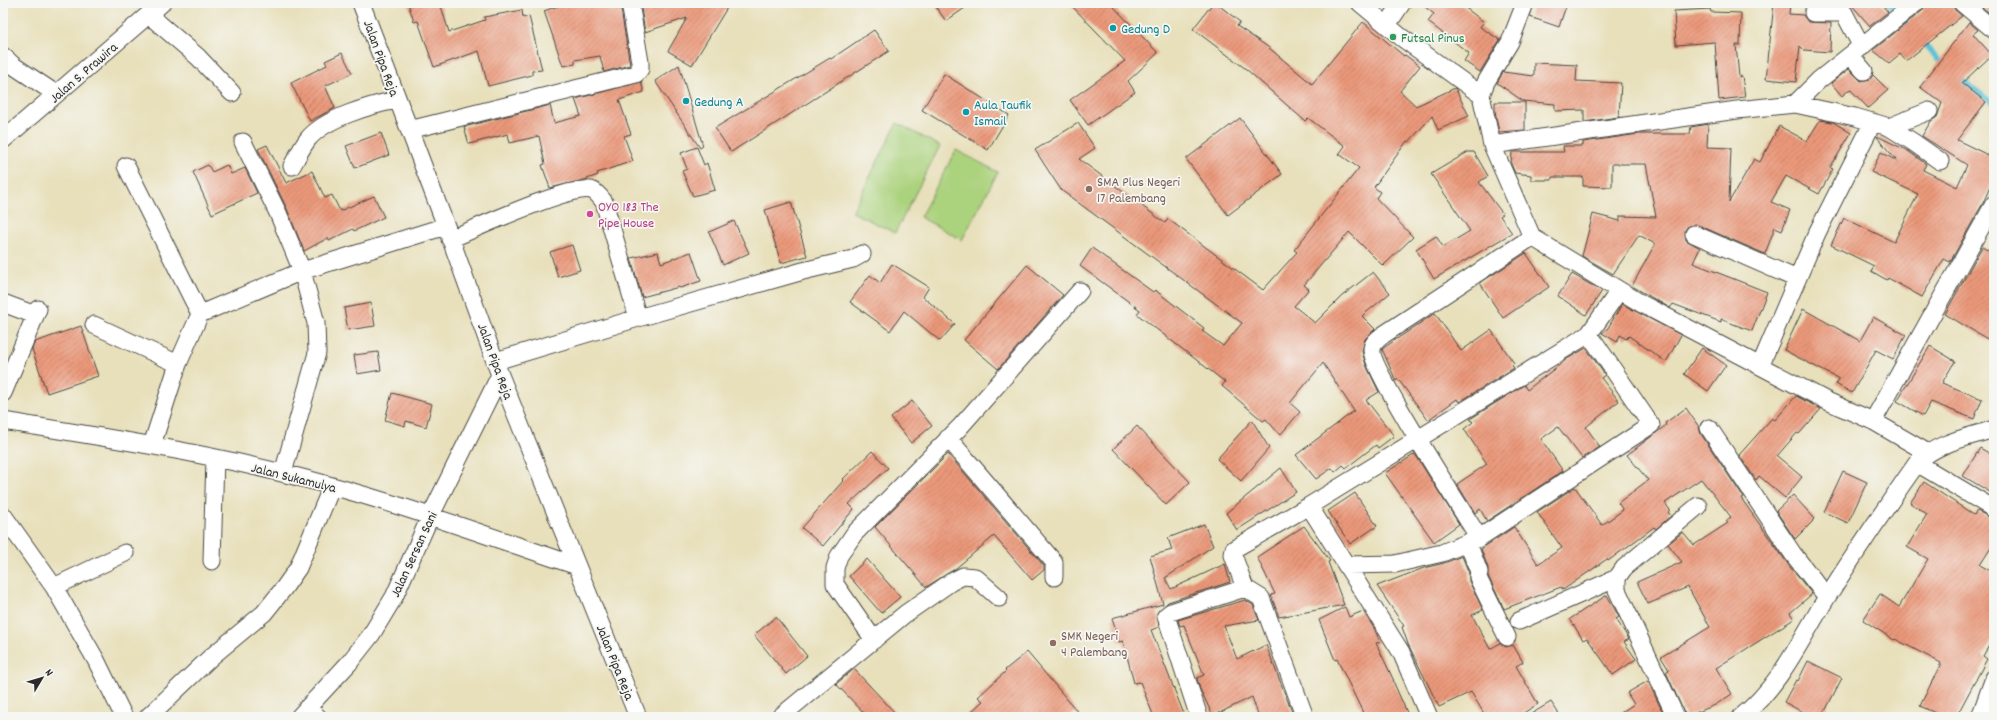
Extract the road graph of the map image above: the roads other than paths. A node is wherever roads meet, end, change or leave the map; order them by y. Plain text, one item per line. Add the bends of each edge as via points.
1 (162, 3) edge
2 (361, 3) edge
3 (630, 3) edge
4 (1360, 3) edge
5 (1402, 3) edge
6 (1962, 3) edge
7 (1524, 6) dead end
8 (1813, 13) dead end
9 (1905, 13) edge
10 (149, 15) junction
11 (1388, 25) junction
12 (1994, 30) edge
13 (1856, 52) junction
14 (3, 56) edge
15 (1864, 71) dead end
16 (232, 93) dead end
17 (56, 94) junction
18 (1481, 96) junction
19 (397, 100) junction
20 (1794, 104) junction
21 (1929, 111) dead end
22 (1873, 122) junction
23 (1889, 127) junction
24 (409, 130) junction
25 (6, 133) edge
26 (243, 142) dead end
27 (1492, 145) junction
28 (1940, 161) dead end
29 (126, 166) dead end
30 (292, 166) dead end
31 (1994, 204) edge
32 (448, 232) junction
33 (1694, 234) dead end
34 (1532, 237) junction
35 (862, 254) dead end
36 (302, 271) junction
37 (1797, 279) junction
38 (1619, 290) junction
39 (1080, 292) dead end
40 (3, 303) edge
41 (200, 314) junction
42 (638, 318) junction
43 (94, 325) dead end
44 (1589, 334) junction
45 (178, 364) junction
46 (1760, 366) junction
47 (498, 368) junction
48 (3, 393) edge
49 (3, 421) edge
50 (1873, 421) junction
51 (1709, 428) dead end
52 (1994, 429) edge
53 (948, 438) junction
54 (1418, 439) junction
55 (152, 445) junction
56 (215, 458) junction
57 (1922, 458) junction
58 (283, 473) junction
59 (332, 486) junction
60 (1309, 506) junction
61 (1698, 506) dead end
62 (1994, 509) edge
63 (3, 514) edge
64 (430, 516) junction
65 (1474, 540) junction
66 (124, 553) dead end
67 (212, 561) dead end
68 (1347, 565) junction
69 (576, 566) junction
70 (1054, 577) dead end
71 (1617, 578) junction
72 (54, 587) junction
73 (1245, 588) junction
74 (1827, 597) junction
75 (1000, 598) dead end
76 (1519, 621) dead end
77 (1507, 637) dead end
78 (874, 640) junction
79 (1994, 678) edge
80 (308, 714) edge
81 (790, 714) edge
82 (124, 717) edge
83 (148, 717) edge
84 (638, 717) edge
85 (1199, 717) edge
86 (1305, 717) edge
87 (1429, 717) edge
88 (1676, 717) edge
89 (1741, 717) edge
90 (1980, 717) edge

1 - 10 street, Jalan S. Prawira
2 - 19 street, Jalan Pipa Reja
3 - 24 street via 640,62 636,74
4 - 11 street
5 - 11 street
6 - 12 street
7 - 18 street via 1510,42 1486,82
8 - 13 street via 1844,13
9 - 13 street
10 - 16 street via 198,57
10 - 17 street, Jalan S. Prawira
11 - 18 street
13 - 15 street
13 - 20 street via 1819,80
14 - 17 street
17 - 25 street, Jalan S. Prawira
18 - 27 street
19 - 24 street, Jalan Pipa Reja
19 - 30 street via 368,106 327,124 308,139
20 - 22 street
20 - 27 street
21 - 23 street
22 - 23 street
22 - 37 street via 1817,233
23 - 28 street
24 - 32 street, Jalan Pipa Reja
26 - 36 street via 278,213
27 - 34 street
29 - 41 street
31 - 50 street
32 - 36 street
32 - 42 street via 563,194 592,191 604,202
32 - 47 street, Jalan Pipa Reja
33 - 37 street
34 - 38 street
34 - 54 street via 1376,341 1372,349 1373,358
35 - 42 street via 842,262
36 - 41 street
36 - 58 street via 316,322 317,353
37 - 46 street
38 - 44 street
38 - 46 street
39 - 53 street
40 - 48 street via 36,312
41 - 45 street
42 - 47 street
43 - 45 street
44 - 54 street
44 - 65 street via 1651,425
45 - 55 street
46 - 50 street via 1827,401
47 - 64 street, Jalan Sersan Sani
47 - 69 street, Jalan Pipa Reja
49 - 55 street, Jalan Sukamulya
50 - 57 street
51 - 74 street via 1793,554
52 - 57 street
53 - 70 street via 1054,562
53 - 78 street via 854,534 839,556 835,568 836,584
54 - 60 street
54 - 65 street
55 - 56 street, Jalan Sukamulya
56 - 58 street, Jalan Sukamulya
56 - 67 street
57 - 62 street
57 - 74 street
58 - 59 street, Jalan Sukamulya
59 - 64 street, Jalan Sukamulya
59 - 83 street via 298,568 284,588 264,612 211,657
60 - 68 street
60 - 73 street via 1234,549 1233,555
61 - 71 street via 1624,568
63 - 72 street
64 - 69 street, Jalan Sukamulya
64 - 80 street, Jalan Sersan Sani via 394,597 371,635
65 - 68 street via 1442,553 1395,564
65 - 77 street via 1478,577
66 - 72 street
68 - 87 street via 1401,652
69 - 84 street, Jalan Pipa Reja
71 - 76 street
71 - 88 street via 1617,590
72 - 82 street via 96,660
73 - 85 street via 1171,612 1166,616
73 - 86 street via 1260,596
74 - 89 street via 1774,684 1754,707
75 - 78 street via 975,577 962,576 929,596
78 - 81 street
79 - 90 street

